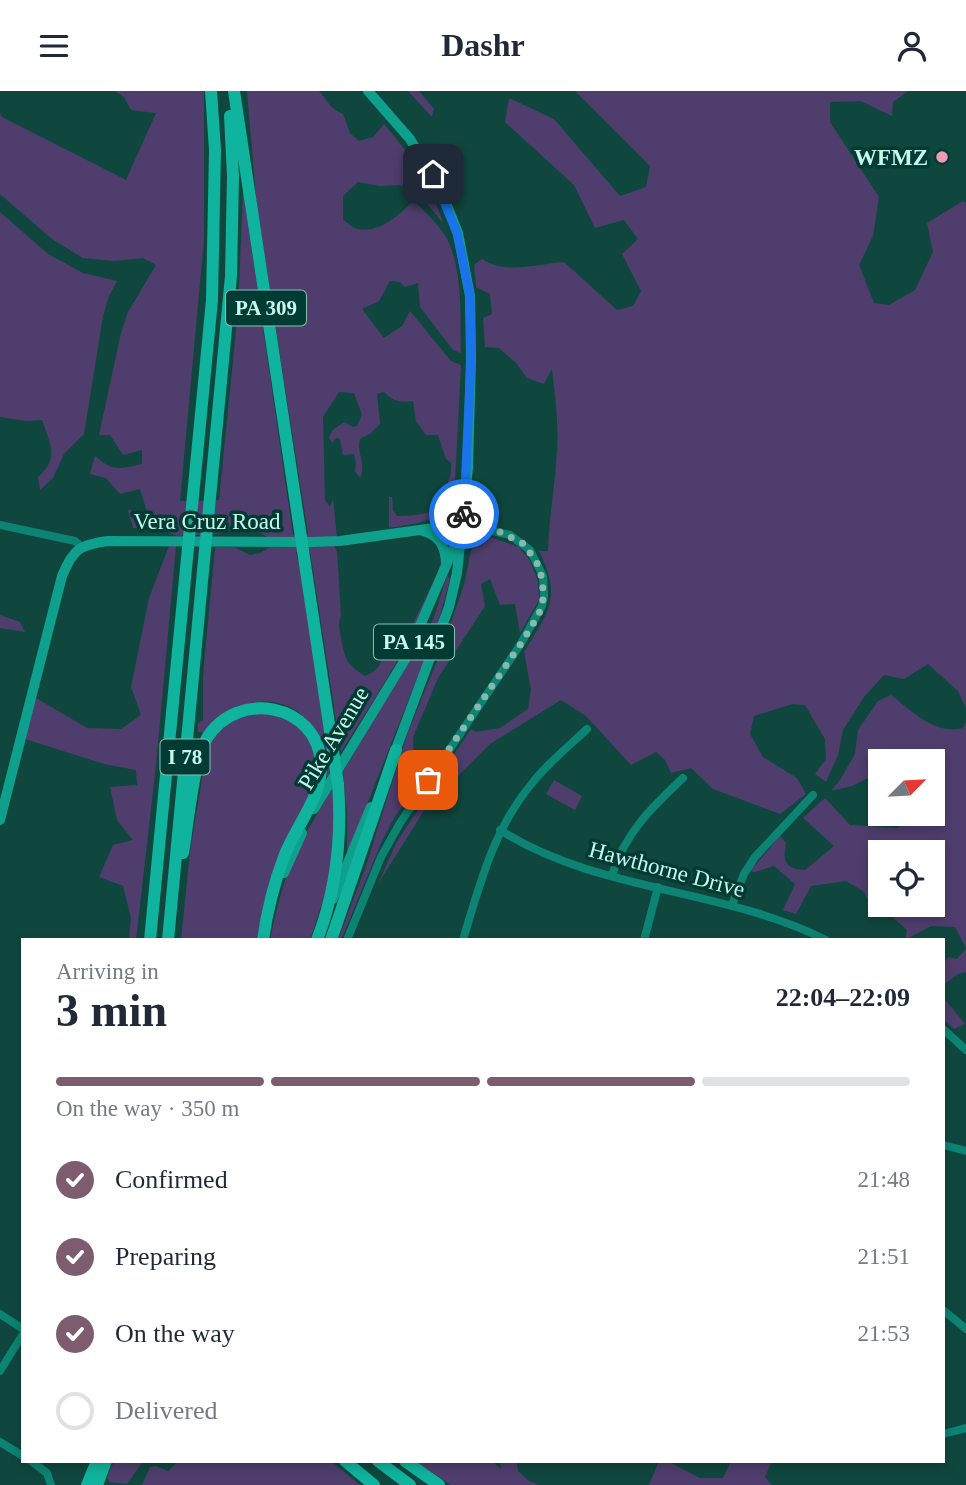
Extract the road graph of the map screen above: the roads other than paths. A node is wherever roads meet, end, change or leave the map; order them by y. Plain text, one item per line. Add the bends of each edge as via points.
1 (211, 91) edge
2 (231, 91) edge
3 (368, 91) edge
4 (463, 524) junction
5 (0, 525) edge
6 (417, 531) junction
7 (80, 546) junction
8 (446, 569) junction
9 (587, 729) dead end
10 (396, 750) junction
11 (683, 778) dead end
12 (813, 795) dead end
13 (0, 820) edge
14 (500, 830) junction
15 (612, 875) junction
16 (658, 887) junction
17 (732, 905) junction
18 (322, 927) junction
19 (150, 938) edge
20 (168, 938) edge
21 (168, 938) edge
22 (265, 938) edge
23 (266, 938) edge
24 (318, 938) edge
25 (332, 938) edge
26 (348, 938) edge
27 (464, 938) edge
28 (645, 938) edge
29 (822, 938) edge
30 (945, 1031) edge
31 (966, 1050) edge
32 (945, 1146) edge
33 (966, 1151) edge
34 (945, 1312) edge
35 (0, 1314) edge
36 (966, 1329) edge
37 (21, 1330) edge
38 (21, 1334) edge
39 (0, 1371) edge
40 (966, 1428) edge
41 (945, 1433) edge
42 (0, 1442) edge
43 (21, 1455) edge
44 (34, 1463) edge
45 (95, 1463) edge
46 (105, 1463) edge
47 (347, 1463) edge
48 (381, 1463) edge
49 (408, 1463) edge
50 (51, 1485) edge
51 (87, 1485) edge
52 (97, 1485) edge
53 (374, 1485) edge
54 (410, 1485) edge
55 (439, 1485) edge

1 - 19 highway, I 78 via 215,150 212,300
2 - 18 highway, PA 309 via 339,796 337,857
2 - 20 highway, I 78 via 231,276
3 - 4 main road, Pike Avenue / PA 145 via 433,174 463,254 470,296 471,358
4 - 6 main road, Vera Cruz Road
4 - 8 main road, Pike Avenue / PA 145
4 - 10 main road, Pike Avenue / PA 145 via 449,607
4 - 26 street via 510,535 530,550 543,576 542,606 395,831
5 - 7 street, Vera Cruz Road via 75,541
6 - 7 main road, Vera Cruz Road via 339,541 108,541
6 - 8 main road via 440,540
7 - 13 main road via 62,576
8 - 23 main road, Pike Avenue / PA 145 via 406,658 324,793 286,867
9 - 14 street via 537,777
10 - 18 main road, PA 145
10 - 25 highway
11 - 15 street via 638,823
12 - 17 street via 755,857
14 - 15 street, Hawthorne Drive via 559,860
14 - 27 street
15 - 16 street, Hawthorne Drive
16 - 17 street, Hawthorne Drive
16 - 28 street
17 - 29 street, Hawthorne Drive
18 - 24 highway, PA 309
21 - 22 highway via 202,749 224,719 257,707 277,709 296,718 311,734 321,761 320,781 281,866
30 - 31 street
32 - 33 street
34 - 36 street
35 - 37 street
38 - 39 street
40 - 41 street
42 - 43 street
44 - 50 street via 47,1473
45 - 51 highway
46 - 52 highway
47 - 53 highway
48 - 54 highway
49 - 55 highway

